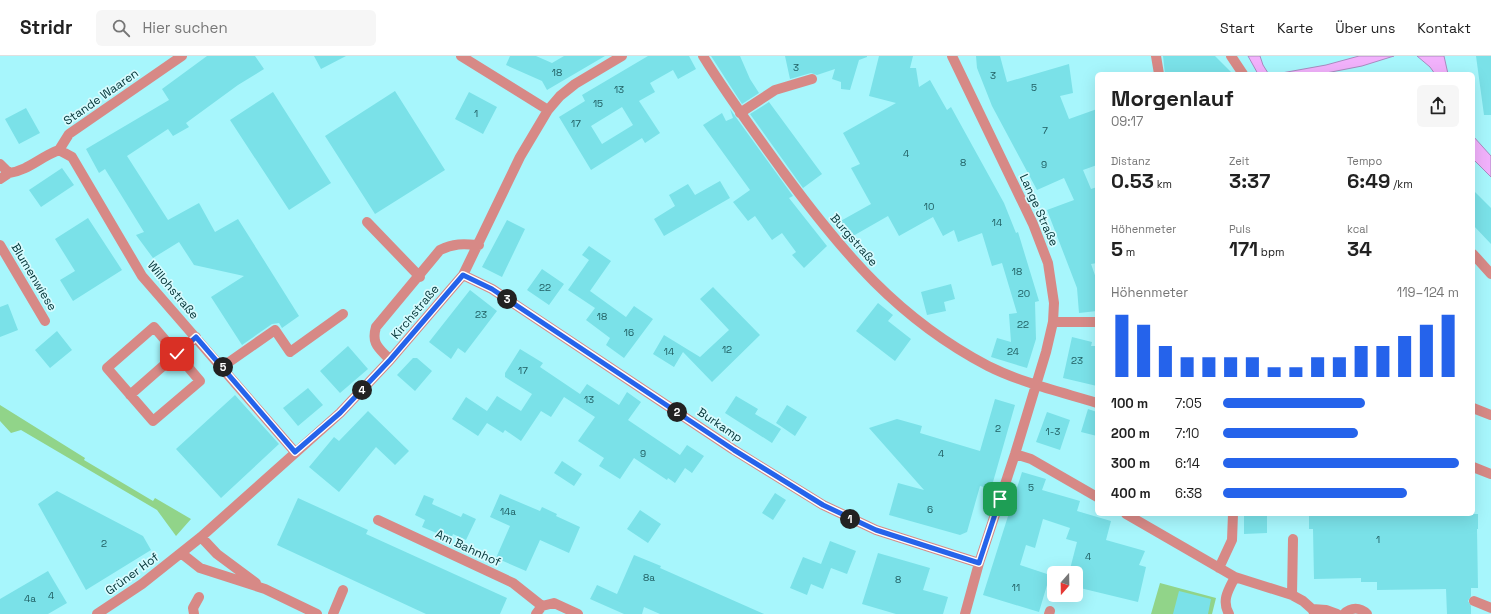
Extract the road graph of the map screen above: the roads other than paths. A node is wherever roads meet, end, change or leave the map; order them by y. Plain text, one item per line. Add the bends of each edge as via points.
1 (182, 56) edge
2 (461, 56) edge
3 (622, 56) edge
4 (703, 56) edge
5 (952, 56) edge
6 (1156, 56) edge
7 (1231, 56) edge
8 (1159, 72) edge
9 (1242, 72) edge
10 (812, 79) dead end
11 (548, 110) junction
12 (740, 113) junction
13 (59, 150) junction
14 (0, 164) edge
15 (9, 173) junction
16 (0, 179) edge
17 (367, 222) dead end
18 (0, 245) edge
19 (479, 245) junction
20 (1475, 256) edge
21 (1491, 274) edge
22 (463, 275) junction
23 (420, 277) junction
24 (343, 314) dead end
25 (45, 321) dead end
26 (1054, 322) junction
27 (1095, 322) edge
28 (196, 337) junction
29 (177, 354) junction
30 (390, 360) junction
31 (222, 367) junction
32 (1036, 385) junction
33 (130, 395) junction
34 (1095, 402) edge
35 (1475, 409) edge
36 (1491, 415) edge
37 (295, 452) junction
38 (1015, 454) junction
39 (1475, 468) edge
40 (1491, 474) edge
41 (1095, 496) edge
42 (1129, 516) edge
43 (1232, 516) edge
44 (378, 520) dead end
45 (201, 537) junction
46 (1293, 539) dead end
47 (181, 554) junction
48 (979, 563) junction
49 (1219, 568) junction
50 (1235, 577) junction
51 (265, 589) junction
52 (344, 590) dead end
53 (1292, 595) junction
54 (199, 597) dead end
55 (1474, 601) dead end
56 (1491, 608) edge
57 (539, 610) edge
58 (1313, 611) edge
59 (101, 613) edge
60 (314, 613) edge
61 (194, 614) edge
62 (333, 614) edge
63 (578, 614) edge
64 (965, 614) edge
65 (1229, 614) edge
66 (1337, 614) edge
67 (1344, 614) edge
68 (1367, 614) edge

1 - 13 street, Stande Waaren via 69,134
2 - 11 street
3 - 11 street, Kirchstraße via 574,84
4 - 12 street, Burgstraße
5 - 26 street, Lange Straße via 1033,224 1048,263
6 - 8 street
7 - 9 street
10 - 12 street via 775,90
11 - 19 street, Kirchstraße via 520,157
12 - 32 street, Burgstraße via 827,230 851,259 896,304 966,354 990,367
13 - 15 street via 47,154 22,171
13 - 28 street, Willohstraße via 72,157 142,276
14 - 15 street
15 - 16 street
17 - 23 street
18 - 25 street, Blumenwiese
19 - 22 street, Kirchstraße
19 - 23 street via 451,245 440,250
20 - 21 street
22 - 30 street, Kirchstraße
22 - 48 street, Burkamp via 492,289 734,450 823,505 876,530
23 - 30 street via 376,327 373,336 375,343
24 - 31 street via 290,352 275,330
26 - 27 street
26 - 32 street, Lange Straße
28 - 29 street
28 - 31 street, Willohstraße
29 - 33 street
29 - 33 street via 200,381 153,421
29 - 33 street via 154,327 136,342 107,368
30 - 37 street, Kirchstraße via 340,413
31 - 37 street, Willohstraße
32 - 34 street, Burgstraße
32 - 38 street, Lange Straße
35 - 36 street
37 - 45 street, Kirchstraße
38 - 41 street via 1031,459
38 - 48 street, Lange Straße
39 - 40 street
42 - 49 street
43 - 49 street via 1232,540
44 - 57 street, Am Bahnhof via 513,583
45 - 47 street, Kirchstraße
45 - 51 street via 217,554
46 - 53 street
47 - 51 street via 200,568
47 - 59 street, Grüner Hof
48 - 64 street, Lange Straße
49 - 50 street
50 - 53 street
50 - 65 street via 1225,597 1225,608
51 - 60 street
52 - 62 street
53 - 58 street
54 - 61 street via 193,608
55 - 56 street
57 - 63 street, Am Bahnhof via 554,603
58 - 66 street via 1326,610
67 - 68 street via 1355,608

